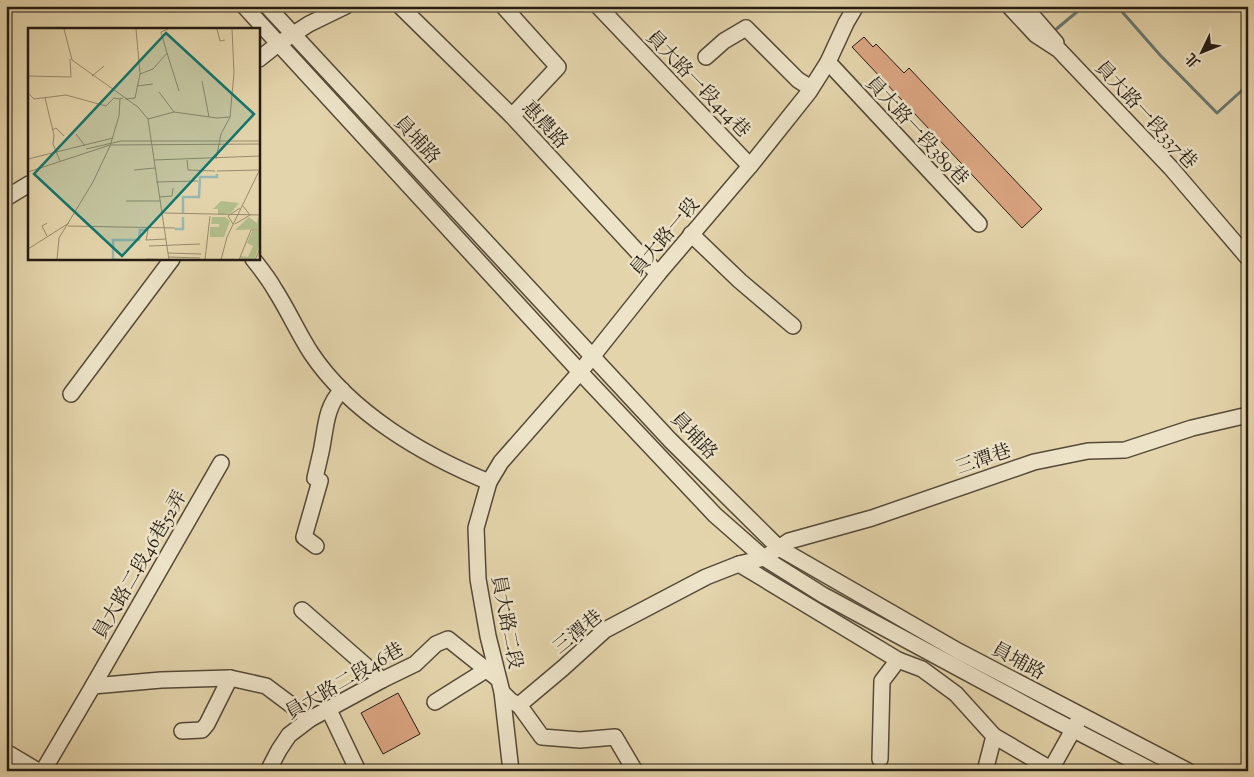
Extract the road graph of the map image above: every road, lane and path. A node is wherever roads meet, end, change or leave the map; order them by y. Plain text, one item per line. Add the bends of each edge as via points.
1 (244, 6) edge
2 (267, 6) edge
3 (346, 6) edge
4 (400, 6) edge
5 (503, 6) edge
6 (598, 6) edge
7 (856, 6) edge
8 (1009, 6) edge
9 (1024, 6) edge
10 (293, 35) junction
11 (278, 44) junction
12 (1060, 50) junction
13 (706, 57) dead end
14 (260, 58) edge
15 (828, 62) junction
16 (811, 88) junction
17 (512, 116) junction
18 (750, 166) junction
19 (28, 185) edge
20 (6, 198) edge
21 (979, 224) dead end
22 (691, 234) junction
23 (1248, 258) edge
24 (171, 260) edge
25 (254, 260) edge
26 (658, 274) junction
27 (793, 326) dead end
28 (593, 355) junction
29 (580, 372) junction
30 (342, 390) junction
31 (71, 394) dead end
32 (1248, 415) edge
33 (221, 463) dead end
34 (488, 482) junction
35 (316, 546) dead end
36 (779, 548) junction
37 (764, 558) junction
38 (740, 564) junction
39 (302, 610) dead end
40 (898, 660) junction
41 (230, 678) junction
42 (382, 680) junction
43 (496, 680) junction
44 (93, 686) junction
45 (435, 702) dead end
46 (519, 705) junction
47 (329, 710) junction
48 (1081, 715) junction
49 (310, 719) junction
50 (1073, 730) junction
51 (182, 731) dead end
52 (994, 736) junction
53 (6, 752) edge
54 (880, 759) dead end
55 (1052, 770) edge
56 (38, 771) edge
57 (42, 771) edge
58 (268, 771) edge
59 (358, 771) edge
60 (512, 771) edge
61 (635, 771) edge
62 (985, 771) edge
63 (1153, 771) edge
64 (1188, 771) edge

1 - 11 street, 員埔路
2 - 10 street, 員埔路
3 - 10 street
4 - 17 street, 惠農路
5 - 17 street via 558,67
6 - 18 street, 員大路一段414巷
7 - 15 street, 員大路一段
8 - 12 street, 員大路一段337巷 via 1036,35
9 - 12 street
10 - 11 street
10 - 28 street, 員埔路
11 - 14 street
11 - 29 street, 員埔路
12 - 23 street, 員大路一段337巷 via 1171,168
13 - 16 street via 746,28 798,80
15 - 16 street, 員大路一段
15 - 21 street, 員大路一段389巷
16 - 18 street, 員大路一段
17 - 26 street, 惠農路
18 - 22 street, 員大路一段
19 - 20 street
22 - 26 street, 員大路一段
22 - 27 street
24 - 31 street
25 - 30 street via 276,290 311,353
26 - 28 street, 員大路一段
28 - 29 street, 員大路一段
28 - 36 street, 員埔路 via 670,440
29 - 34 street, 員大路一段 via 501,462
29 - 37 street, 員埔路 via 715,515
30 - 34 street via 417,447
30 - 35 street via 332,401 327,414 315,478 320,481 304,537
32 - 36 street, 三潭巷 via 1192,428 1125,450 1088,451 1034,462 872,518 789,541
33 - 44 street, 員大路二段46巷52弄
34 - 43 street, 員大路二段 via 476,528 478,579
36 - 37 street, 三潭巷
36 - 48 street, 員埔路 via 958,651
37 - 38 street, 三潭巷
37 - 50 street, 員埔路 via 824,595
38 - 40 street
38 - 46 street, 三潭巷 via 706,577 605,630
39 - 42 street
40 - 52 street via 922,670 956,694
40 - 54 street via 882,681
41 - 44 street
41 - 49 street via 266,686
41 - 51 street via 202,730
42 - 43 street, 員大路二段46巷 via 415,664 436,644 448,638
42 - 47 street, 員大路二段46巷
43 - 45 street
43 - 46 street via 511,701
43 - 60 street, 員大路二段
44 - 57 street, 員大路二段46巷52弄
46 - 61 street via 542,737 580,740 615,737
47 - 49 street, 員大路二段46巷
47 - 59 street
48 - 50 street
48 - 64 street, 員埔路
49 - 58 street, 員大路二段46巷 via 289,735
50 - 55 street
50 - 63 street, 員埔路
52 - 55 street
52 - 62 street
53 - 56 street

